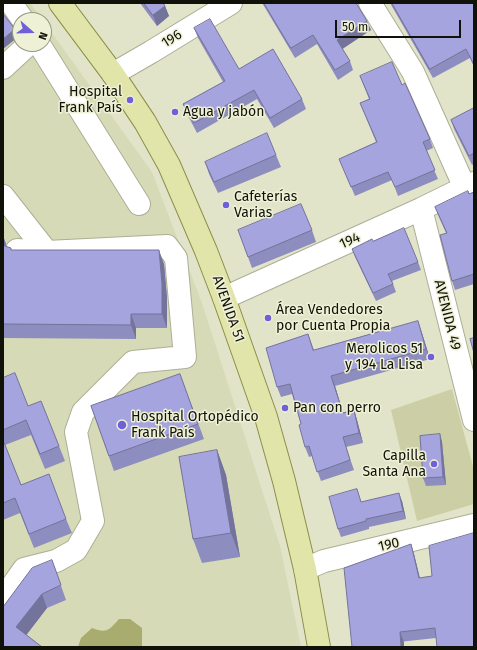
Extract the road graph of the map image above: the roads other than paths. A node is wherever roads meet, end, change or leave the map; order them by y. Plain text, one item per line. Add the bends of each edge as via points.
1 (11, 3) edge
2 (60, 3) edge
3 (231, 3) edge
4 (370, 3) edge
5 (17, 12) edge
6 (20, 52) edge
7 (44, 52) edge
8 (3, 68) edge
9 (113, 74) junction
10 (469, 185) edge
11 (3, 196) edge
12 (139, 204) dead end
13 (421, 209) junction
14 (17, 250) edge
15 (47, 252) junction
16 (224, 298) junction
17 (474, 420) edge
18 (474, 525) edge
19 (305, 569) junction
20 (3, 599) edge
21 (320, 647) edge

1 - 5 street
2 - 9 main road, AVENIDA 51
3 - 9 street, 196
4 - 10 street via 413,72
6 - 8 street
7 - 12 street
9 - 16 main road, AVENIDA 51 via 145,122 168,165
10 - 13 street, 194
11 - 15 street
13 - 16 street, 194
13 - 17 street, AVENIDA 49
14 - 15 street
15 - 20 street via 167,246 176,258 185,357 133,362 83,412 76,432 93,521 76,550 56,561 24,569
16 - 19 main road, AVENIDA 51 via 266,417
18 - 19 street, 190 via 324,561
19 - 21 main road, AVENIDA 51

